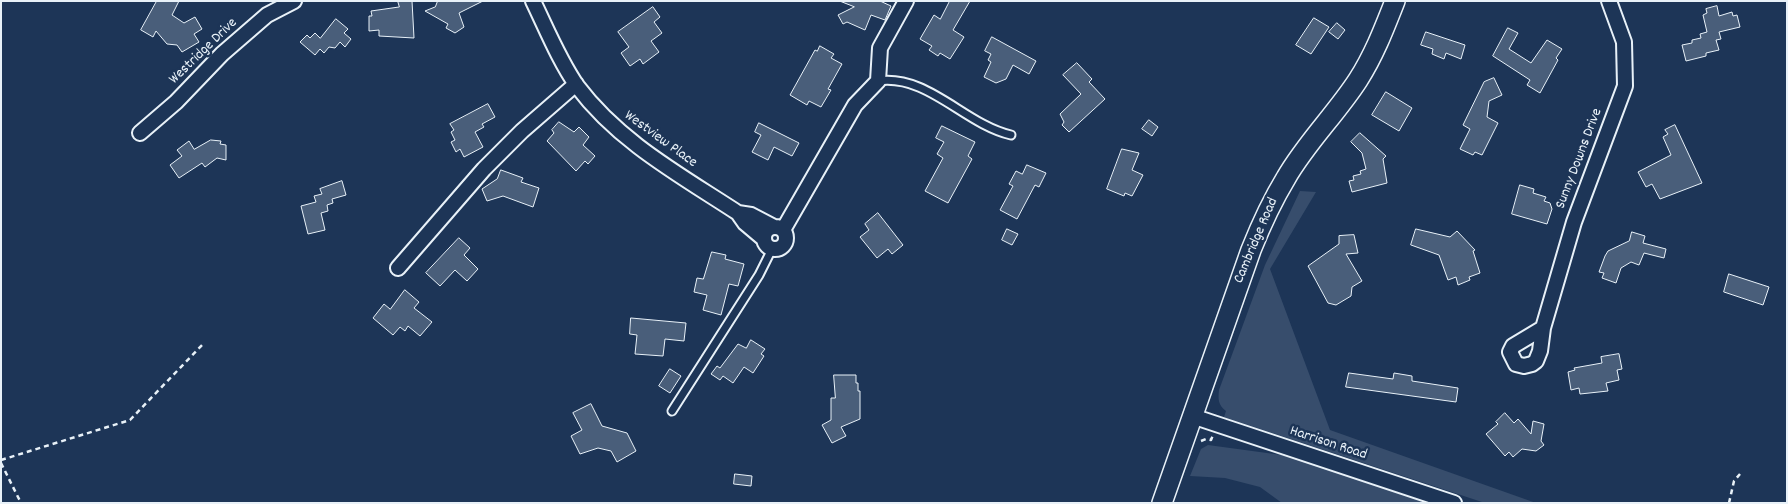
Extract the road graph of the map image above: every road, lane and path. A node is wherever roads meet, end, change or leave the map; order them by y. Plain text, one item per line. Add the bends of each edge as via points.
1 (294, 1) edge
2 (534, 1) edge
3 (906, 1) edge
4 (1395, 1) edge
5 (1609, 1) edge
6 (878, 81) junction
7 (576, 84) junction
8 (140, 133) dead end
9 (1010, 135) dead end
10 (738, 213) junction
11 (779, 229) junction
12 (768, 244) junction
13 (398, 268) dead end
14 (1543, 328) dead end
15 (203, 344) dead end
16 (672, 411) dead end
17 (1192, 416) junction
18 (1, 461) edge
19 (1740, 474) dead end
20 (1164, 495) edge
21 (1449, 502) edge
22 (21, 503) edge
23 (1729, 503) edge

1 - 8 street, Westridge Drive via 267,15
2 - 7 street, Westview Place
3 - 6 street via 880,48
4 - 17 main road, Cambridge Road via 1373,55 1357,82 1308,143 1265,216
5 - 14 street, Sunny Downs Drive via 1624,42 1625,86 1574,222
6 - 9 lane via 892,79 910,83 980,123
6 - 11 street via 855,105
7 - 10 street, Westview Place via 592,105 631,142
7 - 13 street via 484,169
10 - 11 street, Westview Place via 751,215
10 - 12 street, Westview Place
11 - 12 street via 768,230
11 - 12 street via 786,237 785,244 779,249
12 - 16 lane via 759,275
15 - 18 path via 130,420
17 - 20 main road, Cambridge Road
17 - 21 street, Harrison Road
18 - 22 path
19 - 23 path via 1734,481

